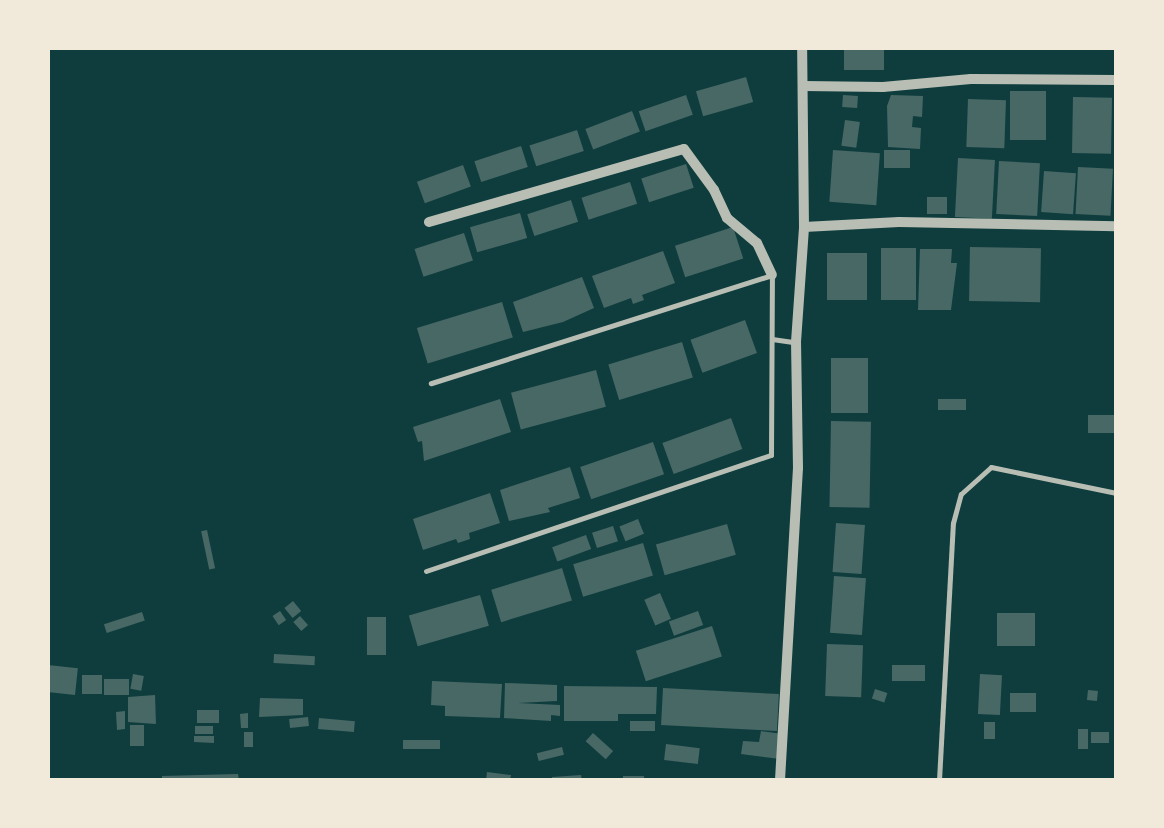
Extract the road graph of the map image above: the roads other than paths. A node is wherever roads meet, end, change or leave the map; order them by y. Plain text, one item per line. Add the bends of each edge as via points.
1 (802, 48) edge
2 (1116, 80) edge
3 (804, 86) junction
4 (429, 222) dead end
5 (804, 226) junction
6 (1116, 226) edge
7 (772, 274) junction
8 (772, 339) junction
9 (796, 342) junction
10 (431, 383) dead end
11 (1116, 493) edge
12 (426, 571) dead end
13 (780, 780) edge
14 (939, 780) edge

1 - 3 street
2 - 3 street
3 - 5 street
4 - 7 street via 684,150 727,218 757,244
5 - 6 street
5 - 9 street
7 - 8 lane
7 - 10 lane
8 - 9 lane
8 - 12 lane via 771,455
9 - 13 street via 798,468
11 - 14 lane via 991,467 961,494

